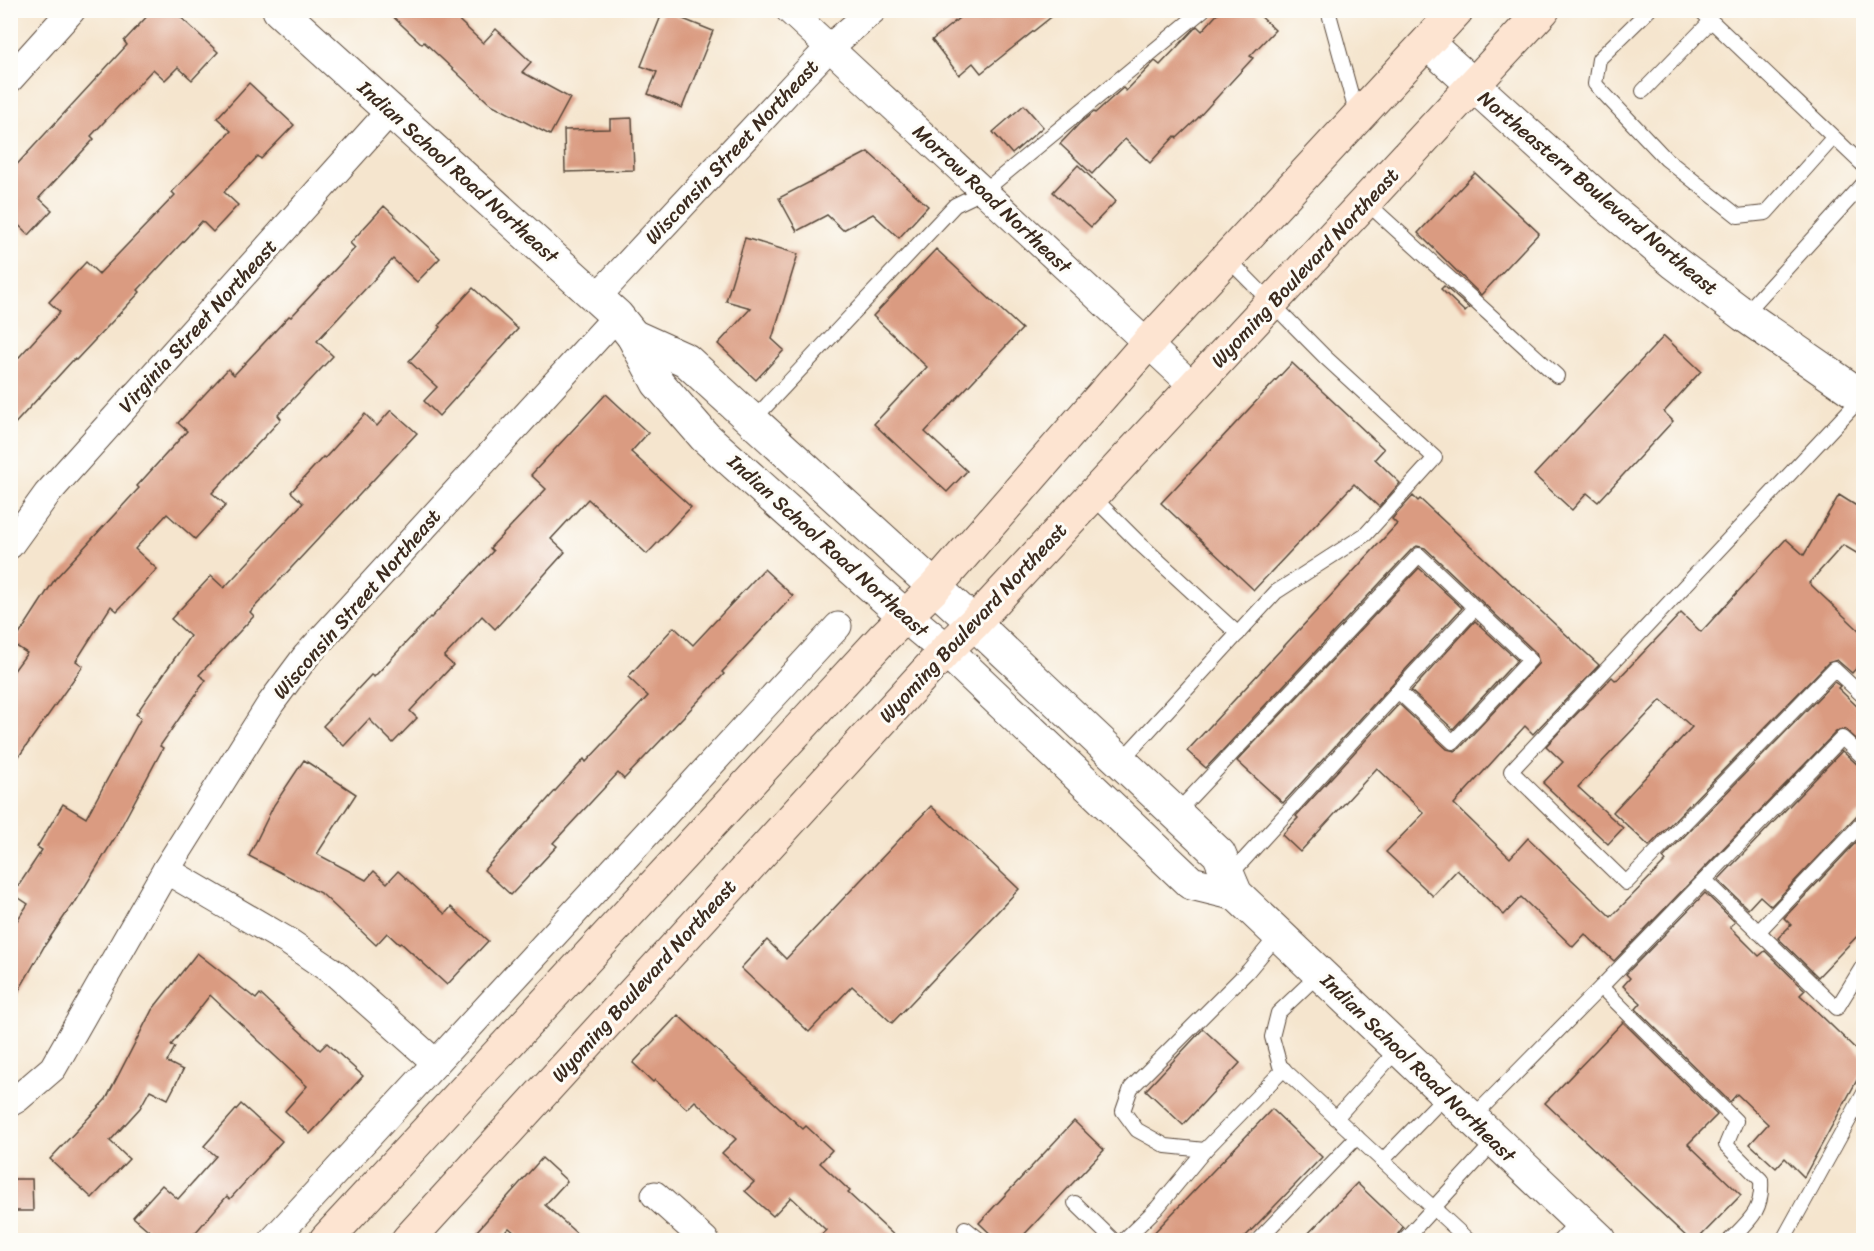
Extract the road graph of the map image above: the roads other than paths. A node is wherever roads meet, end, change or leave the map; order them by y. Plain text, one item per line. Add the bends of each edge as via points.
1 (72, 10) edge
2 (279, 10) edge
3 (789, 10) edge
4 (873, 10) edge
5 (1203, 10) edge
6 (1328, 10) edge
7 (1457, 10) edge
8 (1543, 10) edge
9 (1649, 10) edge
10 (1700, 10) edge
11 (1711, 21) junction
12 (1427, 43) junction
13 (829, 48) junction
14 (10, 79) edge
15 (1473, 87) junction
16 (1643, 91) dead end
17 (391, 110) junction
18 (1357, 118) junction
19 (1833, 138) junction
20 (1863, 166) edge
21 (1863, 183) edge
22 (984, 191) junction
23 (1366, 202) junction
24 (1227, 258) junction
25 (1272, 303) junction
26 (1744, 315) junction
27 (616, 317) junction
28 (1147, 344) junction
29 (1557, 376) dead end
30 (1194, 387) junction
31 (1863, 398) edge
32 (753, 421) junction
33 (1092, 496) junction
34 (10, 545) edge
35 (935, 587) junction
36 (1475, 608) junction
37 (904, 615) junction
38 (974, 622) junction
39 (838, 626) dead end
40 (1238, 634) junction
41 (946, 650) junction
42 (1398, 691) junction
43 (1863, 697) edge
44 (1863, 758) edge
45 (1121, 761) junction
46 (1176, 813) junction
47 (1863, 821) edge
48 (166, 870) junction
49 (1705, 880) junction
50 (1232, 885) junction
51 (1758, 932) junction
52 (1278, 935) junction
53 (1863, 964) edge
54 (1318, 974) junction
55 (1601, 987) junction
56 (1398, 1049) junction
57 (436, 1063) junction
58 (1284, 1069) junction
59 (1863, 1093) edge
60 (1446, 1095) junction
61 (14, 1101) edge
62 (1336, 1118) junction
63 (1471, 1119) junction
64 (1357, 1137) junction
65 (1495, 1141) junction
66 (1205, 1150) junction
67 (1382, 1161) junction
68 (656, 1195) dead end
69 (1075, 1203) dead end
70 (1434, 1209) junction
71 (966, 1228) dead end
72 (1580, 1234) edge
73 (273, 1240) edge
74 (326, 1240) edge
75 (408, 1240) edge
76 (705, 1240) edge
77 (980, 1240) edge
78 (1113, 1240) edge
79 (1124, 1240) edge
80 (1258, 1240) edge
81 (1404, 1240) edge
82 (1468, 1240) edge
83 (1730, 1240) edge
84 (1783, 1240) edge

1 - 14 street
2 - 17 street, Indian School Road Northeast
3 - 13 street, Morrow Road Northeast
4 - 13 street, Wisconsin Street Northeast
5 - 22 lane
6 - 18 lane
7 - 12 main road
8 - 15 main road, Wyoming Boulevard Northeast
9 - 19 lane via 1599,59 1596,84 1666,159 1738,216 1766,213
10 - 11 lane
11 - 16 lane
11 - 19 lane
12 - 15 street, Northeastern Boulevard Northeast
12 - 18 main road
13 - 22 street, Morrow Road Northeast
13 - 27 street, Wisconsin Street Northeast
15 - 23 main road, Wyoming Boulevard Northeast
15 - 26 street, Northeastern Boulevard Northeast via 1669,258
17 - 27 street, Indian School Road Northeast
17 - 34 street, Virginia Street Northeast via 47,494
18 - 24 main road
19 - 20 lane
21 - 26 lane
22 - 28 street, Morrow Road Northeast
22 - 32 lane via 955,205
23 - 25 main road, Wyoming Boulevard Northeast
23 - 29 lane
24 - 25 lane
24 - 28 main road
25 - 30 main road, Wyoming Boulevard Northeast
25 - 40 lane via 1435,458 1366,534 1276,592
26 - 31 street, Northeastern Boulevard Northeast
27 - 32 street, Indian School Road Northeast via 686,360
27 - 37 street, Indian School Road Northeast via 658,383 705,437
27 - 48 street, Wisconsin Street Northeast via 306,656 271,702
28 - 30 street, Morrow Road Northeast
28 - 35 main road
30 - 33 main road, Wyoming Boulevard Northeast
31 - 43 lane via 1511,771 1626,884 1834,669
32 - 35 street, Indian School Road Northeast
33 - 38 main road, Wyoming Boulevard Northeast
33 - 40 lane
35 - 37 main road
35 - 38 street, Indian School Road Northeast
36 - 42 lane
36 - 42 lane via 1530,660 1453,742
36 - 46 lane via 1419,555
37 - 41 street, Indian School Road Northeast
37 - 74 main road
38 - 41 main road, Wyoming Boulevard Northeast
38 - 45 street, Indian School Road Northeast
39 - 57 street
40 - 45 lane
41 - 50 street, Indian School Road Northeast via 1191,883
41 - 75 main road, Wyoming Boulevard Northeast
42 - 50 lane
44 - 49 lane via 1842,738
45 - 46 street, Indian School Road Northeast
46 - 50 street, Indian School Road Northeast via 1219,854
47 - 51 lane
48 - 57 street via 336,974
48 - 61 street, Wisconsin Street Northeast via 53,1068
49 - 51 lane
49 - 55 lane
50 - 52 street, Indian School Road Northeast
51 - 53 lane via 1837,1008
52 - 54 street, Indian School Road Northeast
52 - 66 lane via 1248,971 1131,1088 1123,1112 1137,1130 1166,1146
54 - 56 street, Indian School Road Northeast
54 - 58 lane via 1278,1013 1272,1037
55 - 63 lane
55 - 83 lane via 1736,1120 1726,1144 1761,1180 1762,1197 1753,1216
56 - 60 street, Indian School Road Northeast
56 - 62 lane
57 - 73 street
58 - 62 lane
58 - 66 lane
59 - 84 lane
60 - 63 street, Indian School Road Northeast
60 - 67 lane
62 - 64 lane
63 - 65 street, Indian School Road Northeast
64 - 67 lane
64 - 80 lane
65 - 70 lane
65 - 72 street, Indian School Road Northeast
66 - 79 lane via 1157,1208
67 - 70 lane
68 - 76 street
69 - 78 lane
70 - 81 lane
70 - 82 lane
71 - 77 lane

